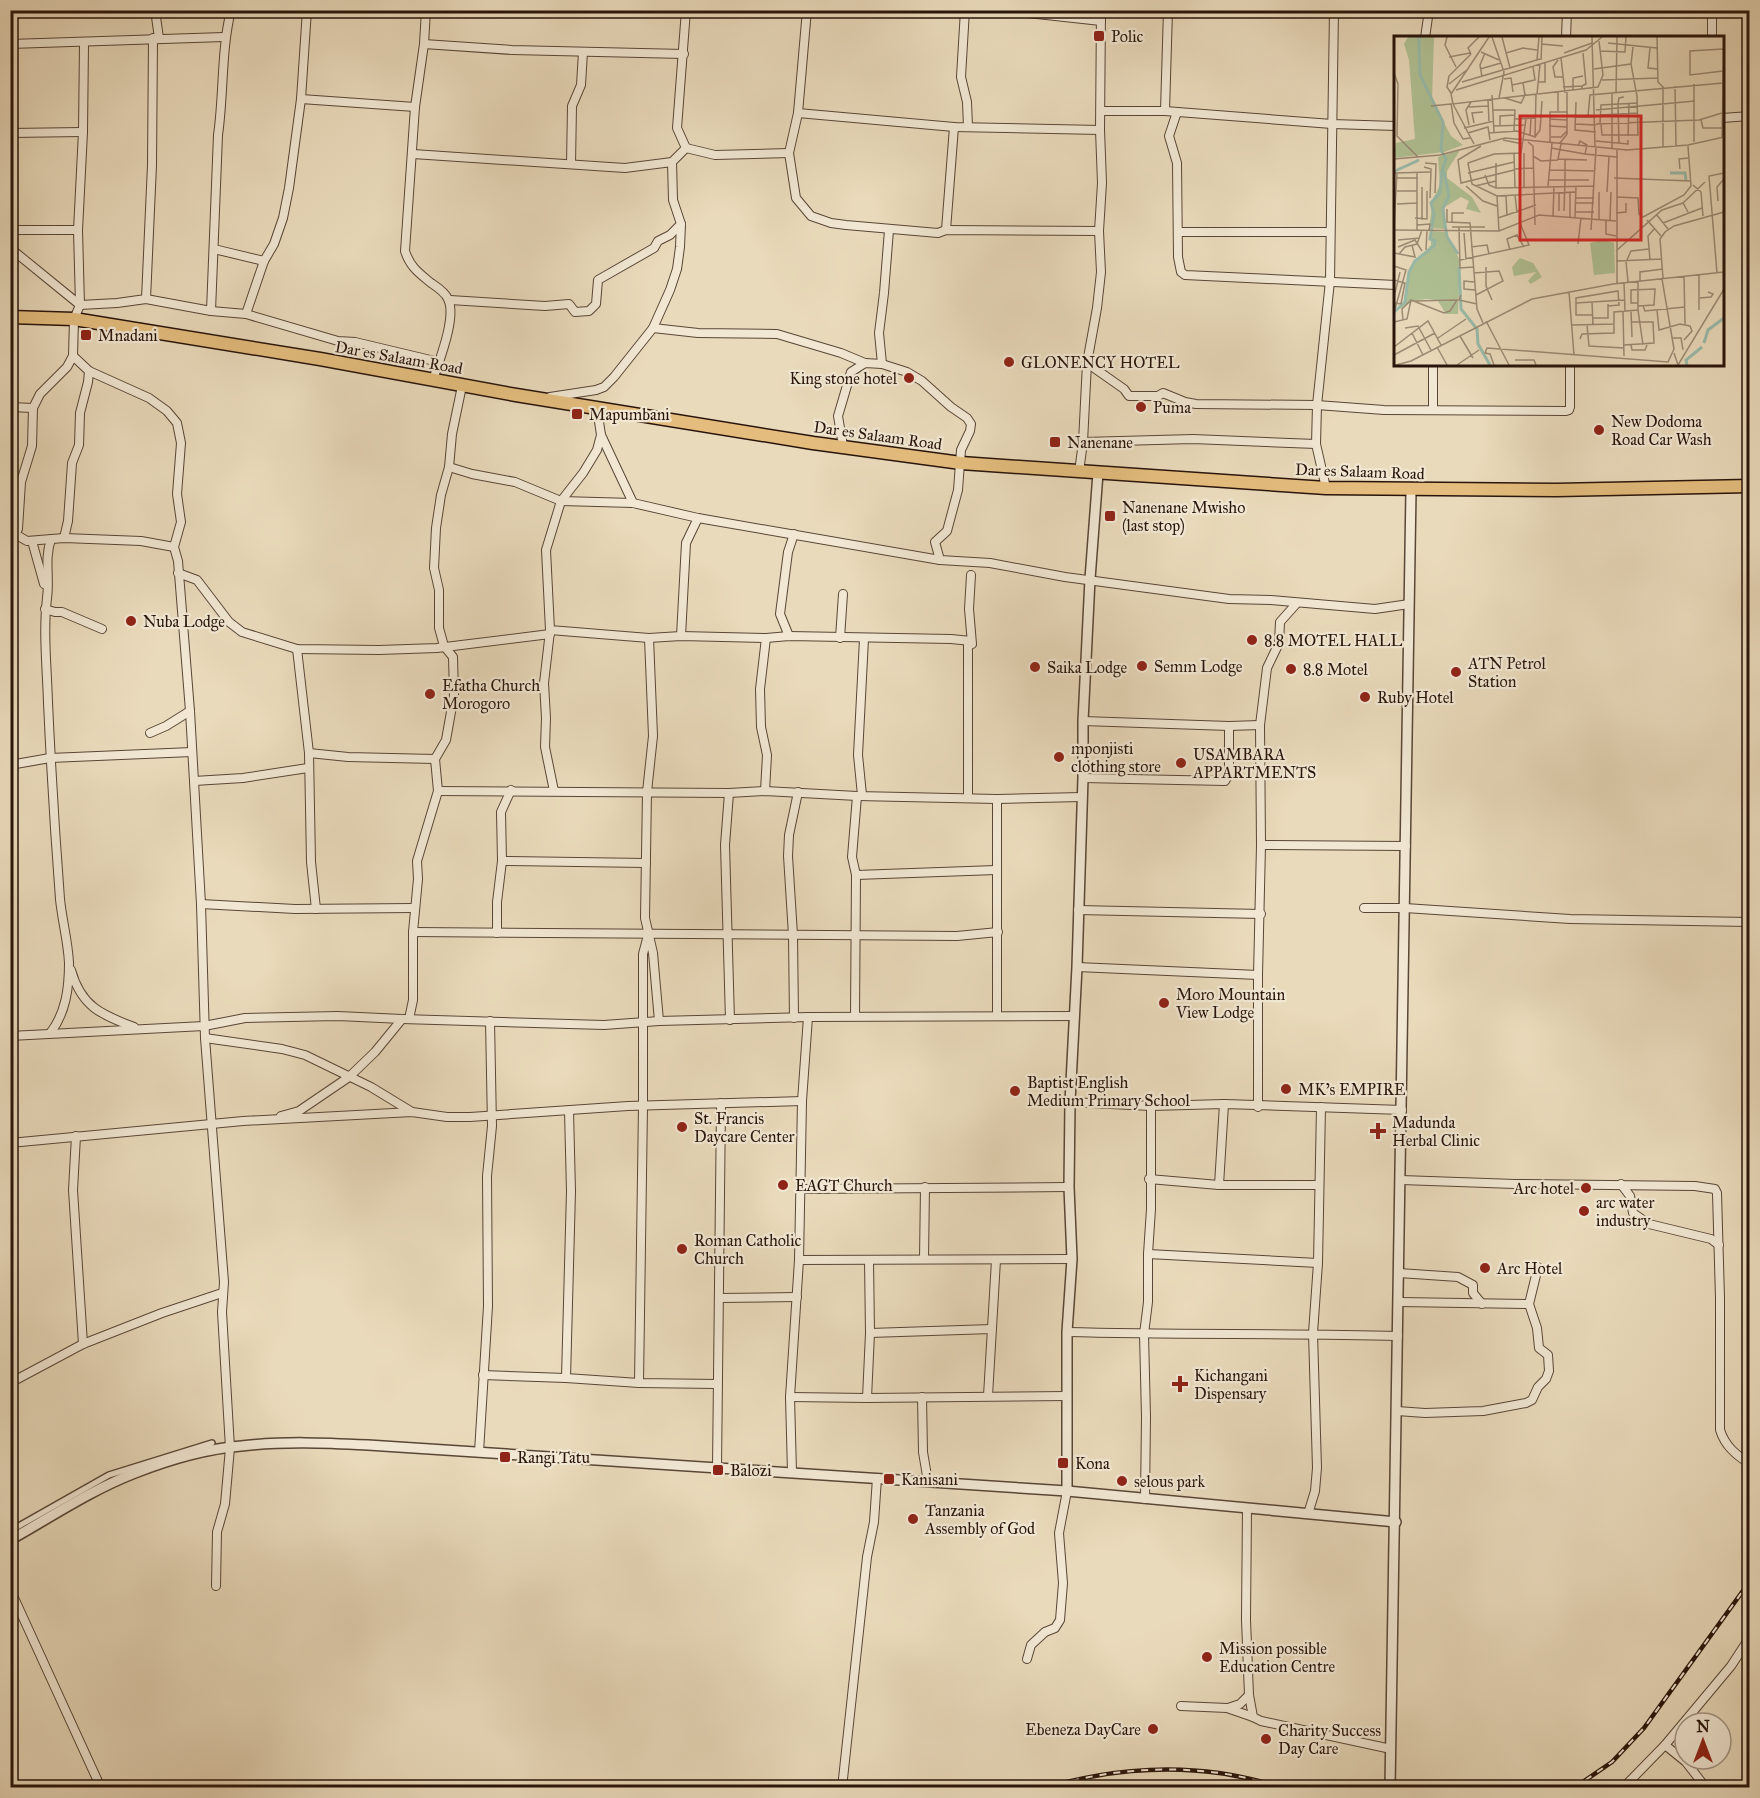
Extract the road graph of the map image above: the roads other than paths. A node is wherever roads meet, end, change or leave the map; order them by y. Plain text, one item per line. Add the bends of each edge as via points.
1 (155, 10) edge
2 (231, 10) edge
3 (308, 10) edge
4 (426, 10) edge
5 (686, 10) edge
6 (807, 10) edge
7 (965, 10) edge
8 (1001, 10) edge
9 (1101, 10) edge
10 (1168, 10) edge
11 (1334, 10) edge
12 (1429, 10) edge
13 (1567, 10) edge
14 (1712, 10) edge
15 (1101, 21) junction
16 (1425, 36) edge
17 (1566, 36) edge
18 (1712, 36) edge
19 (224, 37) junction
20 (156, 38) junction
21 (84, 43) junction
22 (10, 44) edge
23 (424, 44) junction
24 (583, 52) junction
25 (684, 54) junction
26 (301, 99) junction
27 (415, 107) junction
28 (1101, 111) junction
29 (1165, 111) junction
30 (1177, 112) junction
31 (798, 113) junction
32 (1749, 116) edge
33 (1724, 118) edge
34 (1332, 124) junction
35 (1394, 126) edge
36 (954, 127) junction
37 (968, 127) junction
38 (1100, 130) junction
39 (83, 132) junction
40 (10, 133) edge
41 (686, 148) junction
42 (789, 153) junction
43 (412, 154) junction
44 (672, 162) junction
45 (571, 164) junction
46 (681, 224) junction
47 (10, 230) edge
48 (78, 230) junction
49 (889, 230) junction
50 (946, 230) junction
51 (1099, 231) junction
52 (1178, 232) junction
53 (1330, 232) junction
54 (10, 248) edge
55 (214, 249) junction
56 (264, 261) junction
57 (1330, 281) junction
58 (1394, 285) edge
59 (146, 299) junction
60 (450, 300) junction
61 (80, 305) junction
62 (211, 311) junction
63 (246, 314) junction
64 (10, 317) edge
65 (74, 319) junction
66 (653, 328) junction
67 (73, 356) junction
68 (439, 362) junction
69 (865, 363) junction
70 (1087, 363) junction
71 (882, 364) junction
72 (1433, 366) edge
73 (1570, 366) edge
74 (89, 371) junction
75 (433, 380) junction
76 (462, 386) junction
77 (542, 399) junction
78 (1317, 405) junction
79 (10, 407) edge
80 (33, 408) junction
81 (597, 408) junction
82 (1433, 410) junction
83 (601, 435) junction
84 (1083, 442) junction
85 (1316, 444) junction
86 (843, 446) junction
87 (960, 464) junction
88 (449, 466) junction
89 (1079, 472) junction
90 (1098, 473) junction
91 (1749, 486) edge
92 (1326, 488) junction
93 (1411, 490) junction
94 (561, 501) junction
95 (633, 504) junction
96 (698, 518) junction
97 (794, 534) junction
98 (13, 537) edge
99 (64, 538) junction
100 (51, 539) junction
101 (32, 541) junction
102 (174, 547) junction
103 (940, 560) junction
104 (178, 573) junction
105 (971, 575) dead end
106 (1090, 579) junction
107 (843, 594) dead end
108 (48, 597) junction
109 (1297, 603) junction
110 (1409, 604) junction
111 (45, 609) junction
112 (102, 629) dead end
113 (550, 632) junction
114 (681, 636) junction
115 (789, 636) junction
116 (650, 638) junction
117 (766, 638) junction
118 (840, 638) junction
119 (864, 639) junction
120 (971, 642) junction
121 (444, 646) junction
122 (297, 649) junction
123 (190, 711) junction
124 (1083, 721) junction
125 (1260, 725) junction
126 (1230, 726) junction
127 (150, 733) dead end
128 (192, 752) junction
129 (309, 753) junction
130 (50, 758) junction
131 (435, 759) junction
132 (10, 765) edge
133 (308, 768) junction
134 (1083, 778) junction
135 (194, 781) junction
136 (511, 790) junction
137 (438, 791) junction
138 (554, 791) junction
139 (765, 791) junction
140 (647, 792) junction
141 (798, 792) junction
142 (729, 793) junction
143 (859, 795) junction
144 (968, 797) junction
145 (1082, 797) junction
146 (997, 799) junction
147 (1262, 845) junction
148 (1406, 846) junction
149 (502, 861) junction
150 (646, 863) junction
151 (996, 870) junction
152 (856, 875) junction
153 (201, 904) junction
154 (414, 908) junction
155 (1364, 908) dead end
156 (1405, 908) junction
157 (316, 909) junction
158 (1078, 910) junction
159 (1260, 914) junction
160 (1749, 922) edge
161 (413, 932) junction
162 (998, 932) junction
163 (497, 933) junction
164 (648, 935) junction
165 (728, 935) junction
166 (793, 935) junction
167 (855, 935) junction
168 (69, 963) junction
169 (1077, 968) junction
170 (1258, 975) junction
171 (855, 1016) junction
172 (997, 1016) junction
173 (1074, 1016) junction
174 (808, 1017) junction
175 (794, 1018) junction
176 (405, 1019) junction
177 (659, 1020) junction
178 (730, 1020) junction
179 (490, 1021) junction
180 (643, 1021) junction
181 (204, 1026) junction
182 (140, 1029) junction
183 (51, 1032) junction
184 (10, 1036) edge
185 (205, 1038) junction
186 (349, 1077) junction
187 (802, 1101) junction
188 (1070, 1101) junction
189 (721, 1103) junction
190 (1224, 1104) junction
191 (643, 1106) junction
192 (1151, 1106) junction
193 (1258, 1107) junction
194 (1321, 1107) junction
195 (1402, 1110) junction
196 (569, 1111) junction
197 (412, 1112) junction
198 (491, 1116) junction
199 (268, 1120) junction
200 (213, 1123) junction
201 (76, 1136) junction
202 (10, 1143) edge
203 (1149, 1179) junction
204 (1401, 1180) junction
205 (1621, 1184) junction
206 (1219, 1185) junction
207 (1319, 1185) junction
208 (925, 1187) junction
209 (1069, 1187) junction
210 (801, 1189) junction
211 (1719, 1245) junction
212 (1148, 1254) junction
213 (924, 1259) junction
214 (1072, 1259) junction
215 (799, 1260) junction
216 (869, 1260) junction
217 (996, 1260) junction
218 (1318, 1263) junction
219 (1538, 1267) dead end
220 (1399, 1273) junction
221 (222, 1293) junction
222 (797, 1297) junction
223 (718, 1298) junction
224 (1399, 1302) junction
225 (1482, 1304) junction
226 (1529, 1304) junction
227 (992, 1329) junction
228 (1067, 1332) junction
229 (870, 1333) junction
230 (1313, 1333) junction
231 (1144, 1334) junction
232 (1398, 1336) junction
233 (83, 1344) junction
234 (483, 1375) junction
235 (566, 1378) junction
236 (10, 1383) edge
237 (639, 1383) junction
238 (717, 1384) junction
239 (988, 1396) junction
240 (1067, 1396) junction
241 (790, 1397) junction
242 (922, 1397) junction
243 (867, 1398) junction
244 (1397, 1411) junction
245 (212, 1443) dead end
246 (230, 1448) junction
247 (479, 1452) junction
248 (1749, 1464) edge
249 (717, 1468) junction
250 (792, 1472) junction
251 (877, 1478) junction
252 (928, 1482) junction
253 (1067, 1491) junction
254 (1145, 1499) junction
255 (1247, 1509) junction
256 (1308, 1514) junction
257 (1396, 1522) junction
258 (10, 1531) edge
259 (10, 1540) edge
260 (216, 1586) dead end
261 (10, 1589) edge
262 (1749, 1637) edge
263 (1027, 1659) dead end
264 (1249, 1695) junction
265 (1181, 1706) dead end
266 (1227, 1708) junction
267 (1252, 1717) junction
268 (1665, 1745) junction
269 (1391, 1749) junction
270 (101, 1788) edge
271 (842, 1788) edge
272 (1390, 1788) edge
273 (1623, 1788) edge
274 (1707, 1788) edge

1 - 20 street
2 - 19 street
3 - 26 street
4 - 23 street
5 - 25 street
6 - 31 street
7 - 37 street via 961,77
8 - 15 street
9 - 15 street
10 - 29 street
11 - 34 street
12 - 16 street
13 - 17 street
14 - 18 street
15 - 28 street
19 - 20 street
19 - 55 street
20 - 21 street
20 - 59 street
21 - 22 street
21 - 39 street
23 - 24 street
23 - 27 street
24 - 25 street
24 - 45 street via 581,85 572,106
25 - 41 street via 677,128
26 - 27 street
26 - 56 street via 286,204 274,244
27 - 43 street
28 - 29 street
28 - 38 street
29 - 30 street
30 - 34 street
30 - 52 street via 1169,136 1177,163
31 - 36 street
31 - 42 street
32 - 33 street
34 - 35 street
34 - 53 street
36 - 37 street
36 - 50 street
37 - 38 street
38 - 51 street
39 - 40 street
39 - 48 street
41 - 42 street via 715,155
41 - 44 street
42 - 49 street via 796,198 812,216 831,223
43 - 45 street
43 - 60 street via 405,251 411,265
44 - 45 street via 625,168
44 - 46 street via 673,200
46 - 60 street via 654,248 598,280 596,304 589,311 575,312 569,304
46 - 66 street via 676,269
47 - 48 street
48 - 61 street
49 - 50 street
49 - 71 street via 879,333
50 - 51 street
51 - 70 street via 1101,272
52 - 53 street
52 - 57 street via 1179,265 1189,277
53 - 57 street
54 - 61 street
55 - 56 street
55 - 62 street
56 - 63 street
57 - 58 street
57 - 78 street
59 - 61 street
59 - 62 street
60 - 68 street via 449,335
61 - 65 street
62 - 63 street
63 - 68 street via 338,340
64 - 65 highway, Dar es Salaam Road
65 - 67 street
65 - 75 highway, Dar es Salaam Road
66 - 69 street via 777,334
66 - 77 street via 604,387
67 - 74 street
67 - 80 street
68 - 75 street
69 - 71 street
69 - 86 street via 851,372 838,416
70 - 78 street via 1129,396 1163,393 1196,404
70 - 84 street
71 - 87 street via 922,381 967,418 970,431 961,450
72 - 82 street
73 - 82 street via 1570,407 1566,411
74 - 99 street via 80,413 80,446 72,463
74 - 102 street via 149,398 177,423 181,443 177,494 181,522
75 - 76 highway, Dar es Salaam Road
76 - 77 highway, Dar es Salaam Road
76 - 88 street
77 - 81 highway, Dar es Salaam Road
78 - 82 street
78 - 85 street
79 - 80 street
80 - 98 street via 32,446 21,482 18,529
81 - 83 street
81 - 86 highway, Dar es Salaam Road
83 - 94 street via 597,450
83 - 95 street
84 - 85 street via 1192,439
84 - 89 street
85 - 92 street
86 - 87 highway, Dar es Salaam Road
87 - 89 highway, Dar es Salaam Road
87 - 103 street via 947,531 935,542
88 - 94 street via 515,482
88 - 121 street via 441,495 434,568
89 - 90 highway, Dar es Salaam Road
90 - 92 highway, Dar es Salaam Road
90 - 106 street
91 - 93 highway, Dar es Salaam Road
92 - 93 highway, Dar es Salaam Road
93 - 110 street
94 - 95 street
94 - 113 street via 546,550
95 - 96 street
96 - 97 street
96 - 114 street via 686,543
97 - 103 street
97 - 115 street via 780,614
98 - 101 street
99 - 100 street
99 - 102 street via 141,541
100 - 101 street
100 - 108 street via 47,552
101 - 108 street
102 - 104 street
103 - 106 street via 990,563
104 - 122 street via 197,580 242,632
104 - 123 street
105 - 120 street
106 - 109 street via 1220,598
106 - 124 street
107 - 118 street
108 - 111 street
109 - 110 street via 1375,609
109 - 125 street via 1280,622 1279,643 1267,668
110 - 148 street
111 - 112 street via 69,614
111 - 130 street
113 - 116 street
113 - 121 street
113 - 138 street via 544,683 545,747
114 - 116 street
114 - 117 street
115 - 117 street
115 - 118 street
116 - 140 street via 653,736
117 - 139 street via 760,689 761,727 767,755
118 - 119 street
119 - 120 street
119 - 143 street
120 - 144 street
121 - 122 street
121 - 131 street via 453,657 454,695 446,740
122 - 129 street
123 - 127 street
123 - 128 street
124 - 126 street
124 - 134 street
125 - 126 street
125 - 147 street
126 - 134 street via 1229,774 1225,781
128 - 130 street
128 - 135 street
129 - 131 street
129 - 133 street
130 - 132 street
130 - 168 street via 60,902
131 - 137 street
133 - 135 street
133 - 157 street
134 - 145 street
135 - 153 street
136 - 137 street
136 - 138 street
136 - 149 street via 501,812
137 - 154 street via 417,861
138 - 140 street
139 - 141 street
139 - 142 street
140 - 142 street
140 - 150 street
141 - 143 street
141 - 166 street via 789,834
142 - 165 street via 725,845
143 - 144 street
143 - 152 street via 852,857
144 - 146 street
145 - 146 street
145 - 158 street
146 - 151 street
147 - 148 street
147 - 159 street
148 - 156 street
149 - 150 street
149 - 163 street
150 - 164 street
151 - 152 street
151 - 162 street
152 - 167 street
153 - 157 street
153 - 181 street
154 - 157 street
154 - 161 street
155 - 156 street
156 - 160 street via 1570,919
156 - 195 street
158 - 159 street
158 - 169 street
159 - 170 street
161 - 163 street
161 - 176 street via 413,1000
162 - 167 street via 957,936
162 - 172 street
163 - 164 street
164 - 165 street
164 - 177 street
164 - 180 street via 643,954
165 - 166 street
165 - 178 street
166 - 167 street
166 - 175 street
167 - 171 street
168 - 182 street via 75,985 89,1005
168 - 183 street via 63,1012
169 - 170 street
169 - 173 street
170 - 193 street
171 - 172 street
171 - 174 street
172 - 173 street
173 - 188 street
174 - 175 street
174 - 187 street
175 - 178 street
176 - 179 street
176 - 181 street via 245,1018
176 - 186 street
177 - 178 street
177 - 180 street
179 - 180 street via 604,1025
179 - 198 street
180 - 191 street
181 - 182 street
181 - 185 street
182 - 183 street
183 - 184 street
185 - 186 street via 305,1055
185 - 200 street
186 - 197 street
186 - 199 street via 299,1112
187 - 189 street
187 - 210 street
188 - 192 street
188 - 209 street
189 - 191 street
189 - 223 street
190 - 192 street
190 - 193 street
190 - 206 street
191 - 196 street
191 - 237 street
192 - 203 street
193 - 194 street
194 - 195 street
194 - 207 street
195 - 204 street
196 - 198 street
196 - 235 street
197 - 198 street via 447,1118
197 - 199 street
198 - 234 street
199 - 200 street
200 - 201 street
200 - 221 street
201 - 202 street
201 - 233 street via 73,1190
203 - 206 street
203 - 212 street
204 - 205 street
204 - 220 street
205 - 211 street via 1630,1196 1633,1213 1645,1222 1711,1239
205 - 211 street via 1715,1189
206 - 207 street
207 - 218 street
208 - 209 street
208 - 210 street
208 - 213 street
209 - 214 street
210 - 215 street
211 - 248 street via 1720,1430 1732,1451
212 - 218 street
212 - 231 street
213 - 216 street
213 - 217 street
214 - 217 street
214 - 228 street
215 - 216 street
215 - 222 street
216 - 229 street
217 - 227 street
218 - 230 street
219 - 226 street
220 - 224 street
220 - 225 street via 1464,1279 1473,1285 1473,1293
221 - 233 street
221 - 246 street
222 - 223 street
222 - 241 street
223 - 238 street
224 - 225 street
224 - 232 street
225 - 226 street
226 - 244 street via 1539,1348 1548,1355 1549,1364 1546,1379 1532,1400 1483,1411
227 - 229 street
227 - 239 street
228 - 231 street
228 - 240 street
229 - 243 street
230 - 231 street
230 - 232 street
230 - 256 street via 1317,1468
231 - 254 street
232 - 244 street
233 - 236 street
234 - 235 street
234 - 247 street
235 - 237 street
237 - 238 street
238 - 249 street
239 - 240 street
239 - 242 street
240 - 253 street
241 - 243 street
241 - 250 street
242 - 243 street
242 - 252 street
244 - 257 street
245 - 258 street via 109,1475
246 - 247 street via 311,1443
246 - 259 street via 134,1473
246 - 260 street via 225,1504 217,1532
247 - 249 street
249 - 250 street
250 - 251 street
251 - 252 street
251 - 271 street
252 - 253 street
253 - 254 street
253 - 263 street via 1059,1533 1063,1583 1060,1620 1031,1645
254 - 255 street
255 - 256 street
255 - 264 street
256 - 257 street
257 - 269 street
261 - 270 street
262 - 268 street via 1731,1666
264 - 266 street via 1240,1704
264 - 267 street
265 - 266 street
266 - 267 street
267 - 269 street
268 - 273 street
268 - 274 street via 1686,1762
269 - 272 street

